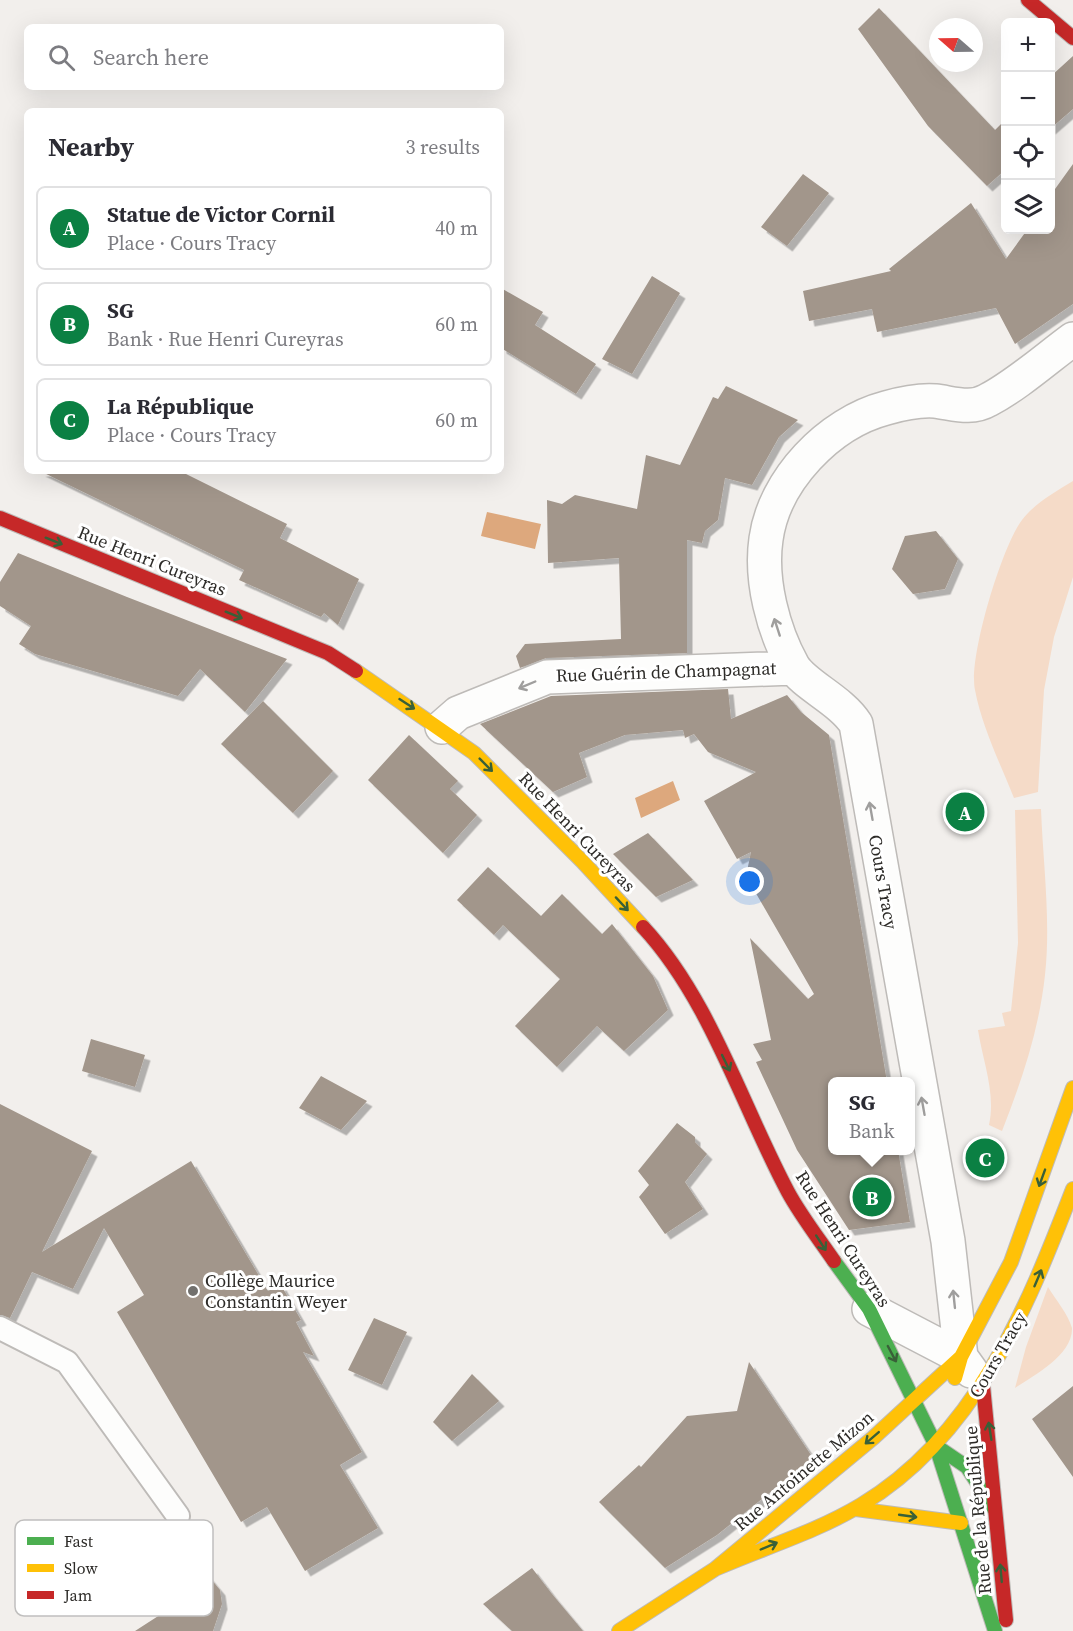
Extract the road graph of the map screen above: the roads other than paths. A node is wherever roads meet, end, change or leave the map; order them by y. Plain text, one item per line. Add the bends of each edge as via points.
1 (1028, 0) edge
2 (1073, 38) edge
3 (1073, 339) edge
4 (0, 518) edge
5 (794, 668) junction
6 (442, 727) junction
7 (1073, 1088) edge
8 (1067, 1126) edge
9 (1073, 1189) edge
10 (868, 1309) junction
11 (0, 1329) edge
12 (961, 1357) junction
13 (967, 1388) junction
14 (915, 1399) junction
15 (945, 1413) dead end
16 (936, 1446) junction
17 (856, 1509) junction
18 (995, 1510) junction
19 (178, 1516) dead end
20 (961, 1523) junction
21 (715, 1569) junction
22 (619, 1631) edge
23 (995, 1631) edge
24 (1007, 1631) edge

1 - 2 main road
5 -> 3 street, Cours Tracy via 776,627 766,579 766,538 780,496 807,457 840,428 885,408 933,401 961,406 987,401
4 -> 6 main road, Rue Henri Cureyras via 328,653
5 -> 6 street, Rue Guérin de Champagnat via 547,676 458,714
12 -> 5 street, Cours Tracy via 948,1241 856,724 849,713
6 -> 10 main road, Rue Henri Cureyras via 474,753 659,944 700,1010 789,1194
7 - 8 main road, Cours Tracy
8 -> 12 main road, Cours Tracy via 1011,1262
13 -> 9 main road, Cours Tracy via 1020,1320
10 - 12 street
10 -> 14 main road, Rue Henri Cureyras
11 - 19 lane via 67,1362
12 - 13 street
12 - 14 main road, Rue Antoinette Mizon
13 - 16 main road, Cours Tracy
18 -> 13 main road, Rue de la République via 994,1454
14 - 16 main road, Rue Henri Cureyras
14 -> 21 main road, Rue Antoinette Mizon
15 - 16 main road
16 - 17 main road, Rue Antoinette Mizon
16 - 18 main road via 967,1467
16 - 20 main road, Rue de la République
17 -> 20 main road
21 -> 17 main road, Rue Antoinette Mizon
24 -> 18 main road, Rue de la République
20 - 23 main road, Rue de la République
21 - 22 main road, Rue Antoinette Mizon

